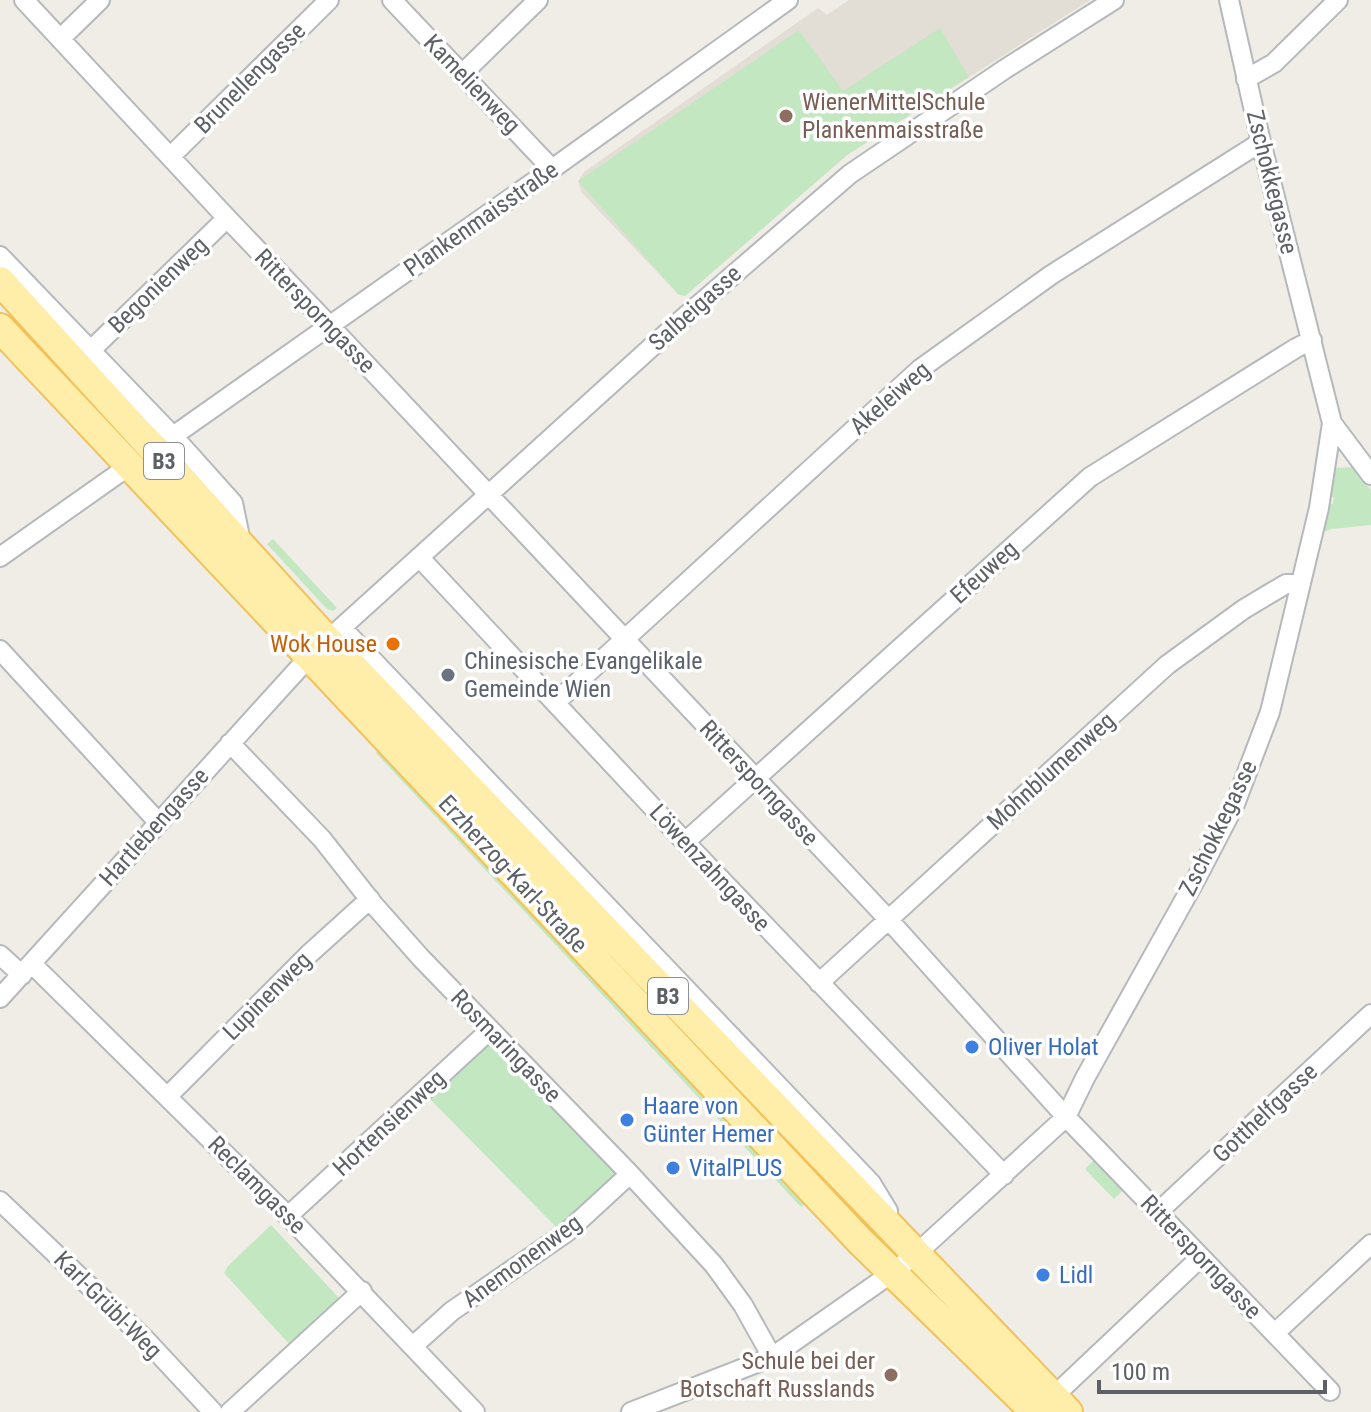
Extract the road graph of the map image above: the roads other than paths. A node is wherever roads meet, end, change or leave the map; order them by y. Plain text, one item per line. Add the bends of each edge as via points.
1 (24, 0) edge
2 (100, 0) edge
3 (329, 0) edge
4 (392, 0) edge
5 (538, 0) edge
6 (788, 0) edge
7 (1114, 0) edge
8 (1229, 0) edge
9 (1338, 0) edge
10 (60, 39) junction
11 (462, 74) junction
12 (1246, 79) junction
13 (1261, 142) junction
14 (170, 157) junction
15 (552, 169) junction
16 (227, 218) junction
17 (0, 256) edge
18 (0, 281) edge
19 (330, 326) junction
20 (0, 328) edge
21 (1312, 340) junction
22 (90, 351) junction
23 (1332, 423) junction
24 (173, 436) junction
25 (129, 466) junction
26 (1371, 475) edge
27 (487, 495) junction
28 (243, 548) junction
29 (0, 557) edge
30 (419, 557) junction
31 (1300, 584) junction
32 (625, 639) junction
33 (326, 642) junction
34 (0, 650) edge
35 (556, 702) junction
36 (230, 743) junction
37 (754, 779) junction
38 (158, 822) junction
39 (685, 842) junction
40 (370, 899) junction
41 (888, 919) junction
42 (0, 955) edge
43 (27, 969) junction
44 (819, 983) junction
45 (0, 998) edge
46 (1371, 1014) edge
47 (490, 1030) junction
48 (168, 1096) junction
49 (1066, 1117) junction
50 (630, 1174) junction
51 (1004, 1175) junction
52 (0, 1201) edge
53 (1158, 1212) junction
54 (288, 1216) junction
55 (1371, 1244) edge
56 (916, 1254) junction
57 (1201, 1257) junction
58 (892, 1273) junction
59 (362, 1291) junction
60 (1275, 1333) junction
61 (413, 1346) junction
62 (772, 1357) junction
63 (1330, 1391) dead end
64 (1039, 1407) edge
65 (213, 1412) edge
66 (230, 1412) edge
67 (475, 1412) edge
68 (631, 1412) edge

1 - 10 street, Rittersporngasse
2 - 10 street
3 - 14 street, Brunellengasse
4 - 11 street, Kamelienweg
5 - 11 street
6 - 15 street, Plankenmaisstraße
7 - 27 street, Salbeigasse via 850,174
8 - 12 street, Zschokkegasse
9 - 12 street via 1274,63
10 - 14 street, Rittersporngasse
11 - 15 street, Kamelienweg
12 - 13 street, Zschokkegasse
13 - 21 street, Zschokkegasse
13 - 32 street, Akeleiweg via 1051,275 920,369
14 - 16 street, Rittersporngasse
15 - 19 street, Plankenmaisstraße
16 - 19 street, Rittersporngasse
16 - 22 street, Begonienweg
17 - 22 street, Erzherzog-Karl-Straße
18 - 28 main road, Erzherzog-Karl-Straße / B3
19 - 24 street, Plankenmaisstraße
19 - 27 street, Rittersporngasse
20 - 25 main road, Erzherzog-Karl-Straße / B3
21 - 23 street, Zschokkegasse
21 - 37 street, Efeuweg via 1090,477
22 - 24 street, Erzherzog-Karl-Straße
23 - 26 street
23 - 31 street, Zschokkegasse
24 - 28 street, Erzherzog-Karl-Straße via 233,503
25 - 29 street
25 - 33 main road, Erzherzog-Karl-Straße / B3
27 - 30 street, Salbeigasse
27 - 32 street, Rittersporngasse
28 - 33 main road, Erzherzog-Karl-Straße / B3
30 - 33 street, Salbeigasse
30 - 35 street, Löwenzahngasse
31 - 41 street, Mohnblumenweg via 1286,584 1244,609 1167,665
31 - 49 street, Zschokkegasse via 1270,712 1235,804
32 - 35 street, Akeleiweg
32 - 37 street, Rittersporngasse
33 - 36 street, Hartlebengasse
33 - 56 main road, Erzherzog-Karl-Straße / B3
33 - 58 main road, Erzherzog-Karl-Straße / B3
34 - 38 street
35 - 39 street, Löwenzahngasse
36 - 38 street, Hartlebengasse
36 - 40 street, Rosmaringasse via 322,839
37 - 39 street, Efeuweg
37 - 41 street, Rittersporngasse
38 - 43 street, Hartlebengasse
39 - 44 street, Löwenzahngasse
40 - 47 street, Rosmaringasse
40 - 48 street, Lupinenweg
41 - 44 street, Mohnblumenweg
41 - 49 street, Rittersporngasse
42 - 43 street, Reclamgasse
43 - 45 street, Hartlebengasse
43 - 48 street, Reclamgasse
44 - 51 street, Löwenzahngasse
46 - 53 street, Gotthelfgasse
47 - 50 street, Rosmaringasse
47 - 54 street, Hortensienweg
48 - 54 street, Reclamgasse
49 - 51 street, Zschokkegasse
49 - 53 street, Rittersporngasse
50 - 61 street, Anemonenweg via 567,1232 452,1311
50 - 62 street, Rosmaringasse via 714,1265
51 - 56 street, Zschokkegasse
52 - 65 street, Karl-Grübl-Weg via 137,1331
53 - 57 street, Rittersporngasse
54 - 59 street, Reclamgasse
55 - 60 street
56 - 58 street, Zschokkegasse
56 - 64 main road, Erzherzog-Karl-Straße / B3
57 - 60 street, Rittersporngasse
57 - 64 street
58 - 62 street, Zschokkegasse
58 - 64 main road, Erzherzog-Karl-Straße / B3
59 - 61 street, Reclamgasse
59 - 66 street
60 - 63 street, Rittersporngasse
61 - 67 street, Reclamgasse
62 - 68 street, Zschokkegasse

